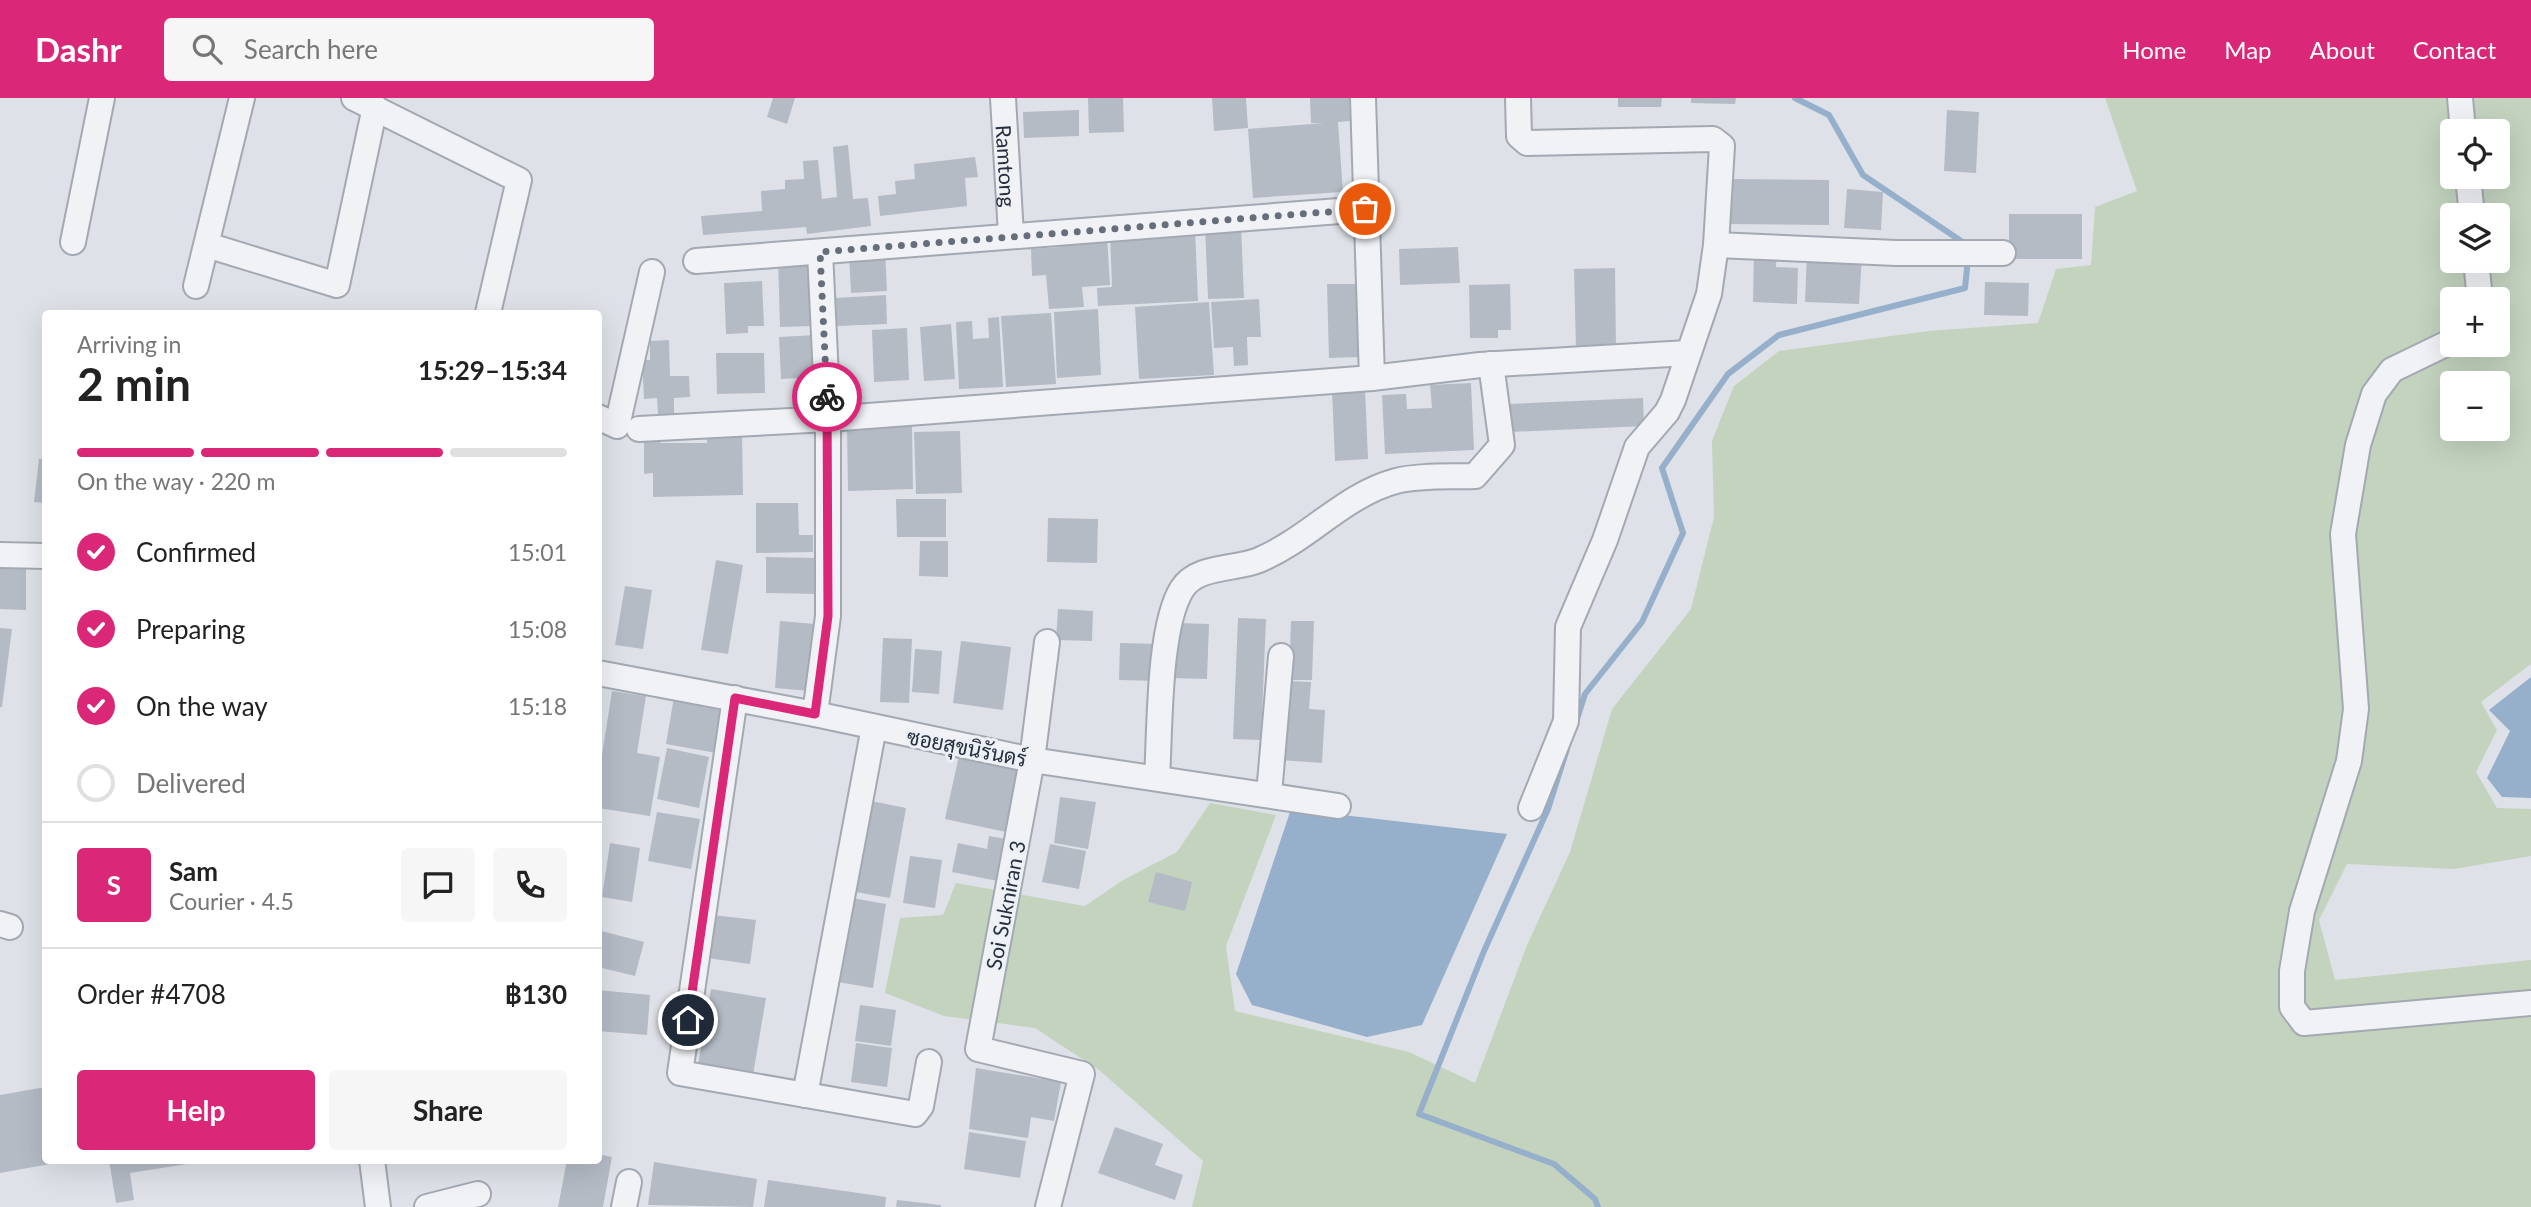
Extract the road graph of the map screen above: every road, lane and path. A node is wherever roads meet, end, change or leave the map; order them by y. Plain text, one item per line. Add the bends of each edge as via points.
1 (102, 98) edge
2 (242, 98) edge
3 (1003, 98) edge
4 (1363, 98) edge
5 (1518, 98) edge
6 (2460, 98) edge
7 (365, 103) edge
8 (2462, 119) edge
9 (1365, 209) junction
10 (1010, 235) junction
11 (73, 242) dead end
12 (207, 245) junction
13 (1716, 245) junction
14 (820, 252) junction
15 (1982, 254) dead end
16 (696, 261) dead end
17 (652, 272) dead end
18 (196, 286) dead end
19 (489, 310) edge
20 (2440, 347) edge
21 (1688, 354) junction
22 (1491, 364) junction
23 (1372, 378) junction
24 (602, 419) edge
25 (828, 419) junction
26 (639, 429) dead end
27 (0, 555) edge
28 (42, 556) edge
29 (1047, 642) dead end
30 (1281, 656) dead end
31 (602, 674) edge
32 (735, 698) junction
33 (815, 714) junction
34 (874, 727) junction
35 (1032, 760) junction
36 (1157, 778) junction
37 (1269, 794) junction
38 (1338, 806) dead end
39 (1531, 808) dead end
40 (2531, 1003) edge
41 (929, 1062) dead end
42 (805, 1095) junction
43 (373, 1164) edge
44 (629, 1182) dead end
45 (478, 1194) dead end
46 (378, 1207) edge
47 (427, 1207) edge
48 (624, 1207) edge
49 (1048, 1207) edge

1 - 11 street
2 - 12 street
3 - 10 street, Ramtong
4 - 9 street
5 - 13 street via 1519,136 1527,143 1713,139 1722,146
6 - 8 street
7 - 12 street via 337,285
7 - 19 street via 519,180
9 - 10 street
9 - 23 street
10 - 14 street
12 - 18 street
13 - 15 street
13 - 21 street via 1709,294
14 - 16 street
14 - 25 street
17 - 24 street via 617,426
20 - 40 street via 2392,370 2374,394 2358,445 2343,534 2357,709 2349,761 2302,911 2292,971 2292,1007 2304,1023
21 - 22 street
21 - 39 street via 1667,412 1637,447 1568,627 1566,722
22 - 23 street
22 - 36 street via 1502,445 1475,476 1398,480 1358,495 1296,542 1272,554 1188,580 1173,610 1167,642
23 - 25 street
25 - 26 street
25 - 33 street via 828,616
27 - 28 street
29 - 35 street, Soi Sukniran 3
30 - 37 street
31 - 32 street, ซอยสุขนิรันดร์
32 - 33 street, ซอยสุขนิรันดร์
32 - 42 street via 680,1073
33 - 34 street, ซอยสุขนิรันดร์
34 - 35 street, ซอยสุขนิรันดร์
34 - 42 street
35 - 36 street, ซอยสุขนิรันดร์
35 - 49 street, Soi Sukniran 3 via 978,1049 1082,1074
36 - 37 street, ซอยสุขนิรันดร์
37 - 38 street, ซอยสุขนิรันดร์
41 - 42 street via 915,1114
43 - 46 street
44 - 48 street
45 - 47 street

